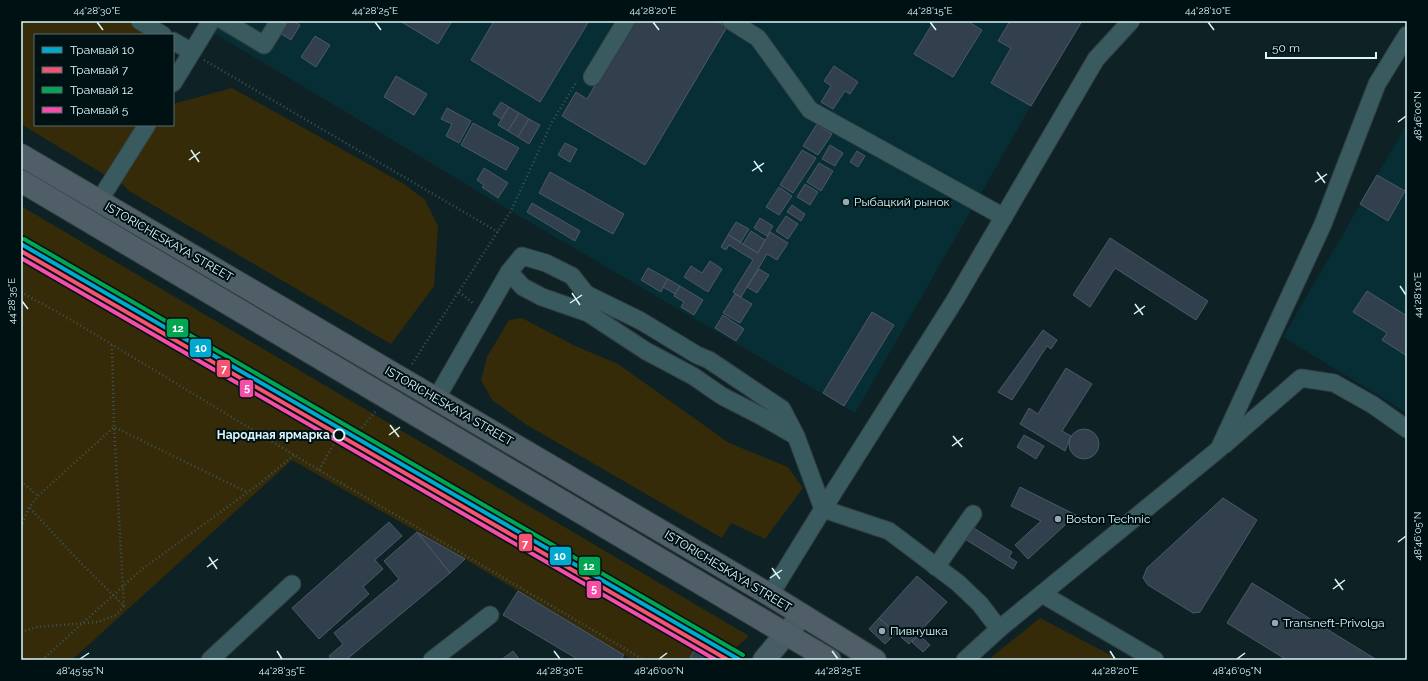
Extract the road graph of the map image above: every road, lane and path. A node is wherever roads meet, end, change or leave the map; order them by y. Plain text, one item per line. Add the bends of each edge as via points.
1 (140, 21) edge
2 (211, 21) edge
3 (224, 21) edge
4 (279, 21) edge
5 (626, 21) edge
6 (731, 21) edge
7 (1130, 21) edge
8 (161, 34) edge
9 (1407, 35) edge
10 (174, 42) edge
11 (192, 52) junction
12 (587, 76) joint
13 (174, 81) edge
14 (146, 126) edge
15 (21, 155) edge
16 (21, 180) edge
17 (99, 201) junction
18 (1004, 217) junction
19 (498, 232) junction
20 (509, 272) junction
21 (21, 292) edge
22 (112, 345) junction
23 (697, 355) junction
24 (414, 361) dead end
25 (693, 376) junction
26 (436, 399) junction
27 (114, 427) junction
28 (1407, 429) edge
29 (796, 436) junction
30 (335, 443) dead end
31 (1219, 449) junction
32 (294, 455) junction
33 (319, 470) junction
34 (21, 481) edge
35 (248, 492) junction
36 (38, 496) junction
37 (29, 507) junction
38 (823, 509) junction
39 (973, 514) dead end
40 (21, 528) edge
41 (936, 567) junction
42 (292, 584) dead end
43 (122, 586) junction
44 (113, 594) junction
45 (1042, 594) junction
46 (770, 595) junction
47 (124, 606) junction
48 (490, 615) dead end
49 (802, 615) junction
50 (84, 623) junction
51 (998, 629) junction
52 (21, 632) edge
53 (786, 634) junction
54 (42, 660) edge
55 (210, 660) edge
56 (432, 660) edge
57 (644, 660) edge
58 (764, 660) edge
59 (830, 660) edge
60 (876, 660) edge
61 (965, 660) edge
62 (1155, 660) edge

1 - 8 street
2 - 11 street
3 - 4 street via 264,45
5 - 12 street
6 - 18 street via 758,38 810,110
7 - 18 street via 1096,59
9 - 31 street via 1377,84 1323,224
10 - 11 street
11 - 13 street
11 - 19 path
12 - 19 path via 552,122 511,211
14 - 17 street
15 - 17 highway, ISTORICHESKAYA STREET
16 - 53 highway, ISTORICHESKAYA STREET
17 - 26 highway, ISTORICHESKAYA STREET
18 - 38 street via 955,300
19 - 24 path
20 - 23 street via 522,256 546,264 572,276 586,294 641,321
20 - 25 street via 523,287 588,314 646,351
20 - 26 street
21 - 22 path
22 - 27 path
22 - 32 path
23 - 25 street
23 - 29 street via 709,360 782,409
25 - 29 street via 722,396
26 - 46 highway, ISTORICHESKAYA STREET
27 - 35 path
27 - 36 path
27 - 43 path
28 - 31 street via 1373,405 1334,383 1301,378
29 - 38 street
30 - 33 path
31 - 45 street
32 - 33 path
32 - 35 path
33 - 57 path
34 - 36 path
35 - 43 path
36 - 37 path
37 - 40 path
37 - 44 path
38 - 41 street via 889,532
38 - 46 street
39 - 41 street
41 - 51 street via 980,604
42 - 55 street
43 - 44 path
43 - 47 path
44 - 47 path
44 - 50 path
45 - 51 street
45 - 62 street
46 - 49 highway, ISTORICHESKAYA STREET
47 - 50 path via 116,615 98,622
48 - 56 street
49 - 53 main road
49 - 60 highway, ISTORICHESKAYA STREET
50 - 52 path via 37,627
50 - 54 path
51 - 61 street
53 - 58 main road
53 - 59 highway, ISTORICHESKAYA STREET

